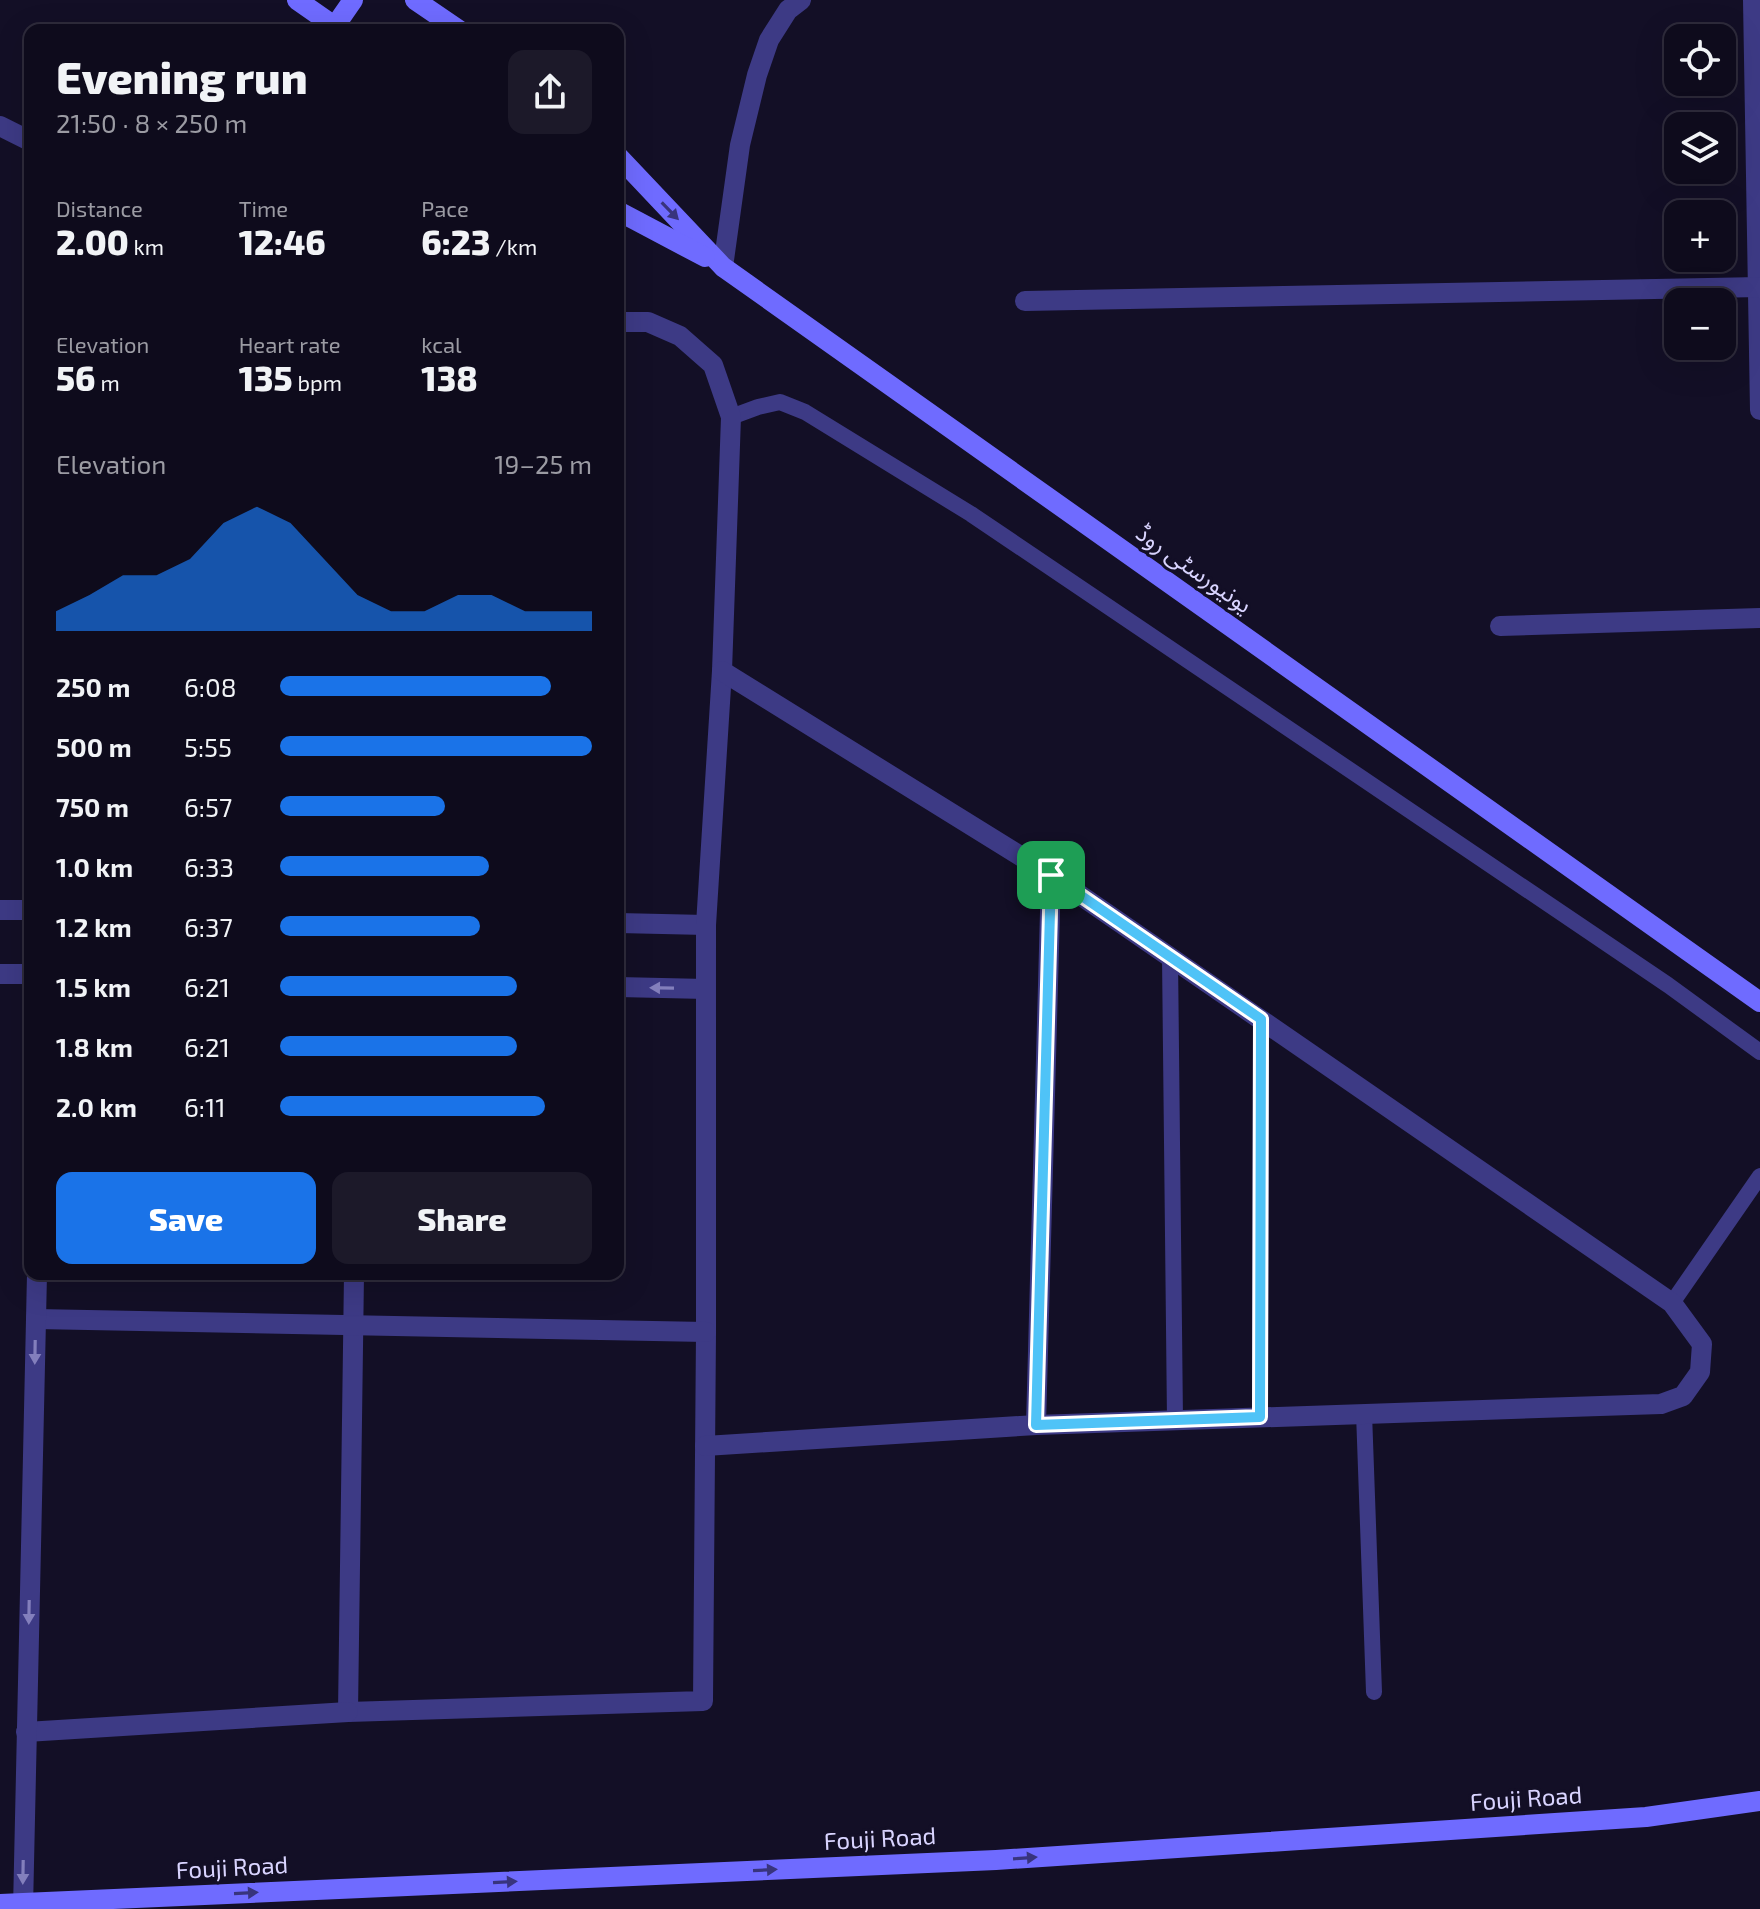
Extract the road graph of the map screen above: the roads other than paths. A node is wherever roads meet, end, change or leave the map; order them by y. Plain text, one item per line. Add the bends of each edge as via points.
1 (297, 0) edge
2 (353, 0) edge
3 (415, 0) edge
4 (801, 0) edge
5 (1753, 0) edge
6 (332, 24) edge
7 (340, 24) edge
8 (450, 24) edge
9 (0, 126) edge
10 (24, 138) edge
11 (624, 162) edge
12 (624, 214) edge
13 (723, 267) junction
14 (1759, 287) edge
15 (1025, 301) dead end
16 (624, 322) edge
17 (1760, 410) edge
18 (731, 417) junction
19 (1760, 618) edge
20 (1500, 626) dead end
21 (722, 671) junction
22 (1051, 875) junction
23 (0, 910) edge
24 (24, 910) edge
25 (624, 923) edge
26 (706, 925) junction
27 (1170, 957) junction
28 (0, 974) edge
29 (24, 974) edge
30 (624, 987) edge
31 (706, 989) junction
32 (1760, 1002) edge
33 (1261, 1019) junction
34 (1760, 1052) edge
35 (1760, 1176) edge
36 (37, 1280) edge
37 (354, 1280) edge
38 (1672, 1303) junction
39 (36, 1319) junction
40 (353, 1326) junction
41 (706, 1332) junction
42 (1364, 1413) junction
43 (1260, 1417) junction
44 (1175, 1420) junction
45 (1036, 1425) junction
46 (705, 1446) junction
47 (1374, 1692) dead end
48 (348, 1712) junction
49 (26, 1732) junction
50 (1760, 1801) edge
51 (0, 1894) edge
52 (0, 1904) edge
53 (23, 1906) edge

1 - 6 main road
2 - 7 main road
3 - 8 main road
4 - 13 street via 769,40 757,75 740,145
5 - 14 street
9 - 10 street
11 -> 13 main road, یونیورسٹی روڈ
12 - 13 main road
13 - 32 main road, یونیورسٹی روڈ
14 - 15 street
14 - 17 street
16 - 18 street via 648,322 680,336 713,365
18 - 21 street
18 - 34 lane via 780,402 945,498
19 - 20 street
21 - 22 street
21 - 26 street
22 - 27 street
22 - 45 street
23 - 24 street
25 - 26 street
26 - 31 street
27 - 33 street
27 - 44 lane
28 - 29 street
31 -> 30 street
31 - 41 street
33 - 38 street
33 - 43 lane
35 - 38 lane
36 - 39 street
37 - 40 street
38 - 42 street via 1702,1344 1700,1372 1683,1396 1661,1404
39 - 40 street
39 -> 49 street
40 - 41 street
40 - 48 street
41 - 46 street
42 - 43 street
42 - 47 lane
43 - 44 street
44 - 45 street
45 - 46 street
46 - 48 street via 703,1701
48 - 49 street
49 -> 53 street
53 -> 50 main road, Fouji Road via 996,1860 1646,1817
51 - 53 street
52 - 53 main road, Fouji Road

